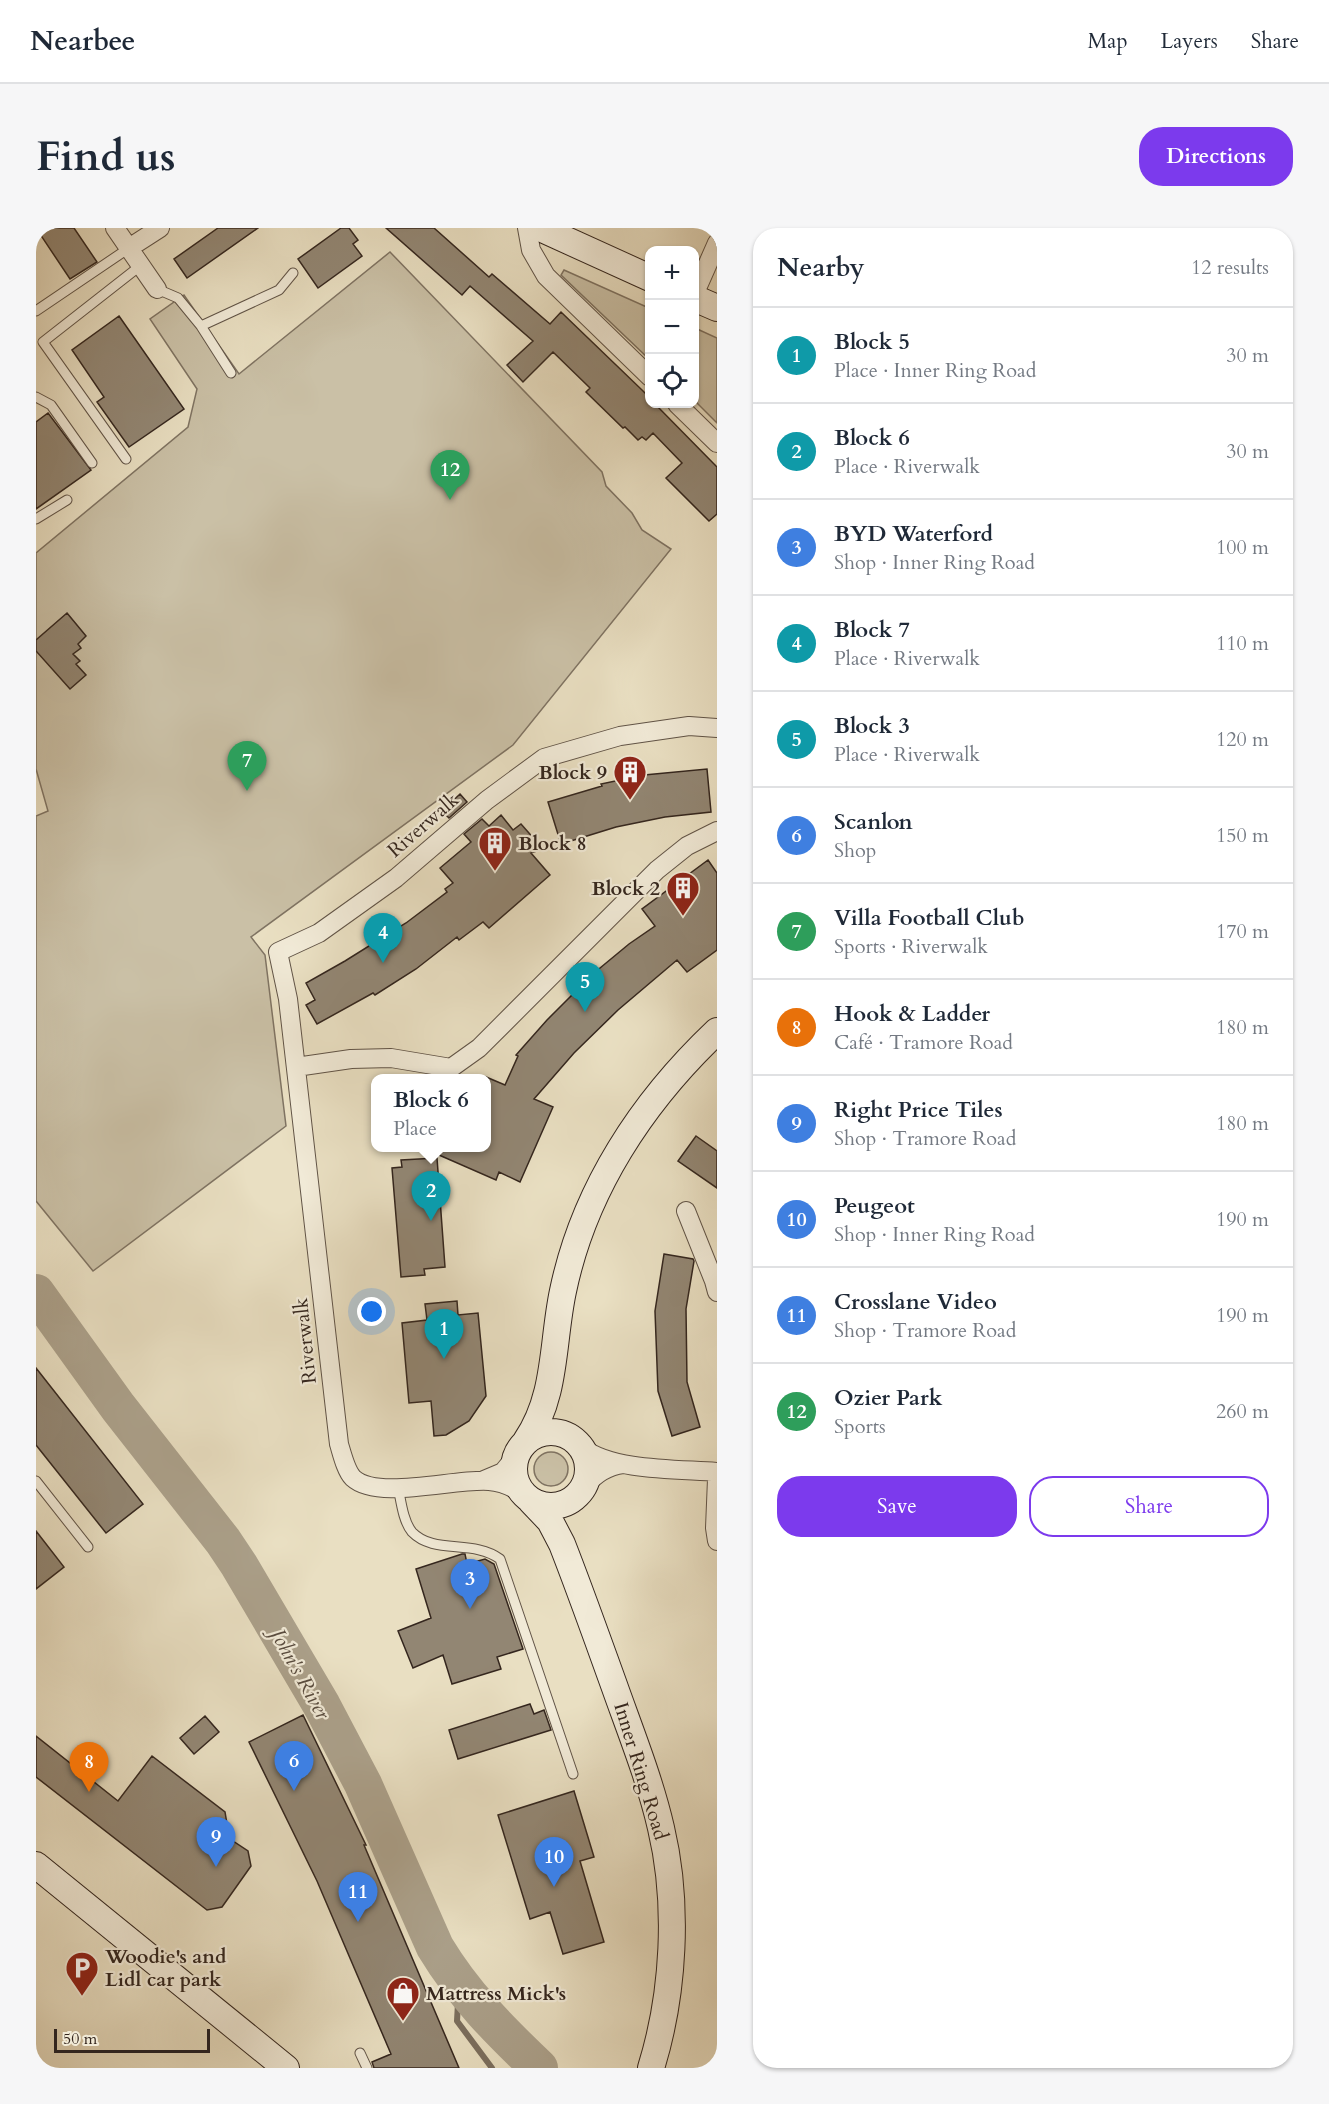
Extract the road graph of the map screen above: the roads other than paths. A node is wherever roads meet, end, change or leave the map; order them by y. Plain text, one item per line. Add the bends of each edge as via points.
1 (115, 228) edge
2 (160, 228) edge
3 (543, 229) edge
4 (717, 243) edge
5 (129, 248) junction
6 (140, 266) junction
7 (293, 273) dead end
8 (645, 276) edge
9 (699, 285) edge
10 (157, 289) joint
11 (699, 299) edge
12 (717, 308) edge
13 (36, 311) edge
14 (201, 327) junction
15 (645, 372) edge
16 (231, 373) dead end
17 (36, 397) edge
18 (681, 408) edge
19 (717, 442) edge
20 (126, 459) dead end
21 (92, 463) dead end
22 (67, 500) dead end
23 (36, 519) edge
24 (717, 728) edge
25 (717, 831) edge
26 (717, 1031) edge
27 (296, 1067) junction
28 (686, 1211) dead end
29 (717, 1292) edge
30 (551, 1380) junction
31 (580, 1444) junction
32 (521, 1448) junction
33 (627, 1464) junction
34 (717, 1472) edge
35 (717, 1479) edge
36 (36, 1481) edge
37 (479, 1481) junction
38 (398, 1487) junction
39 (582, 1490) junction
40 (527, 1498) junction
41 (717, 1541) edge
42 (88, 1547) dead end
43 (566, 1552) junction
44 (573, 1774) dead end
45 (36, 1865) edge
46 (360, 2053) dead end
47 (286, 2068) edge
48 (367, 2068) edge
49 (651, 2068) edge

1 - 5 street
2 - 5 street
3 - 8 main road
3 - 15 street via 531,250 546,276
4 - 9 street
5 - 6 street
5 - 13 lane
6 - 10 street
6 - 20 lane via 43,342
7 - 14 lane via 279,290
10 - 14 lane via 178,298
11 - 12 main road
14 - 16 lane
17 - 21 lane via 51,405
18 - 19 street
22 - 23 lane
24 - 27 street, Riverwalk via 689,726 620,736 544,758 487,800 396,878 319,933 278,952
25 - 27 street via 687,846 657,870 479,1048 451,1068 391,1058
26 - 30 main road via 649,1107 616,1154 593,1197 563,1290
27 - 38 street, Riverwalk via 339,1444 351,1477 364,1486
28 - 29 street
30 - 31 main road via 557,1410
30 - 32 main road via 542,1414
31 - 32 main road via 551,1431 534,1436
31 - 33 street via 600,1458
31 - 39 main road via 589,1465
32 - 37 street via 503,1472
32 - 40 main road via 514,1476
33 - 34 street
33 - 39 street via 601,1472
35 - 41 street
36 - 42 lane
37 - 38 street, Riverwalk
37 - 40 street via 503,1483
38 - 44 lane via 411,1531 435,1545 462,1546 500,1559
39 - 40 main road via 562,1505 541,1505
39 - 43 main road, Inner Ring Road via 569,1518
40 - 43 main road, Inner Ring Road via 554,1528
43 - 49 main road, Inner Ring Road via 662,1830 667,1862 670,1962 665,2009
45 - 47 main road
46 - 48 lane

